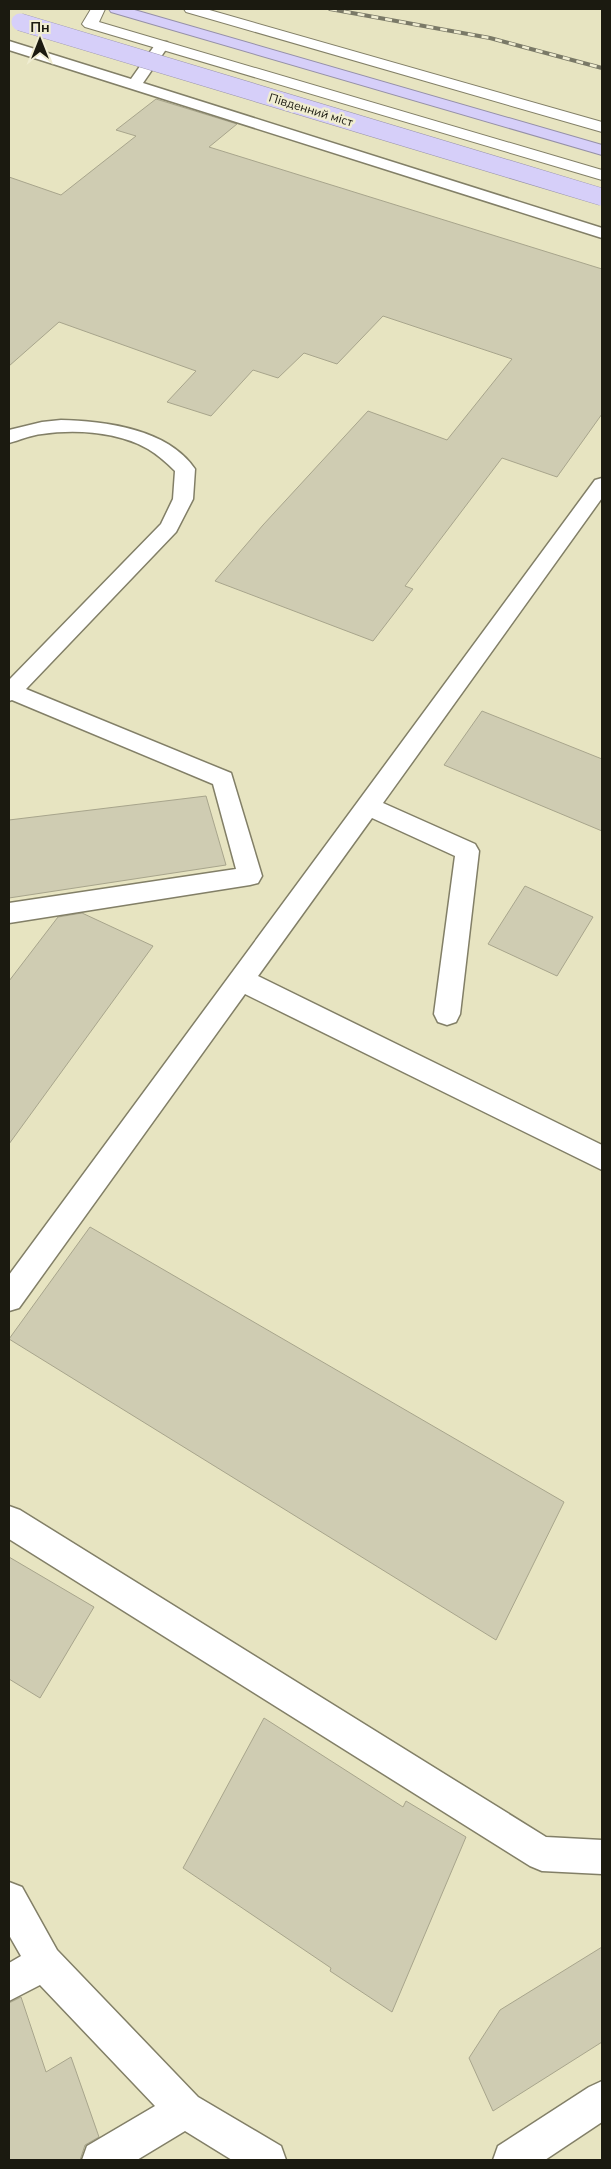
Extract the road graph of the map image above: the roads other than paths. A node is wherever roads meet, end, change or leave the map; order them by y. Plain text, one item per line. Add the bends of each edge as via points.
1 (98, 9) edge
2 (116, 9) edge
3 (191, 9) edge
4 (14, 21) edge
5 (9, 45) edge
6 (162, 45) junction
7 (134, 84) junction
8 (602, 127) edge
9 (602, 150) edge
10 (602, 175) edge
11 (602, 198) edge
12 (602, 233) edge
13 (9, 438) edge
14 (602, 484) edge
15 (10, 692) edge
16 (368, 806) junction
17 (9, 913) edge
18 (241, 980) junction
19 (447, 1014) dead end
20 (602, 1158) edge
21 (9, 1298) edge
22 (9, 1521) edge
23 (602, 1857) edge
24 (9, 1900) edge
25 (44, 1963) junction
26 (9, 1983) edge
27 (602, 2100) edge
28 (185, 2110) junction
29 (101, 2160) edge
30 (267, 2160) edge
31 (512, 2160) edge

1 - 6 street via 90,24
2 - 9 highway
3 - 8 street
4 - 11 highway, Південний міст, bridge
5 - 7 lane
6 - 7 lane
6 - 10 street
7 - 12 lane
13 - 15 lane via 24,430 64,426 110,430 153,443 185,469 183,499 169,527
14 - 16 lane
15 - 17 lane via 223,779 250,876
16 - 18 lane
16 - 19 lane via 466,851
18 - 20 lane
18 - 21 lane
22 - 23 lane via 542,1854
24 - 25 lane
25 - 26 lane
25 - 28 lane
27 - 31 lane
28 - 29 lane
28 - 30 lane

